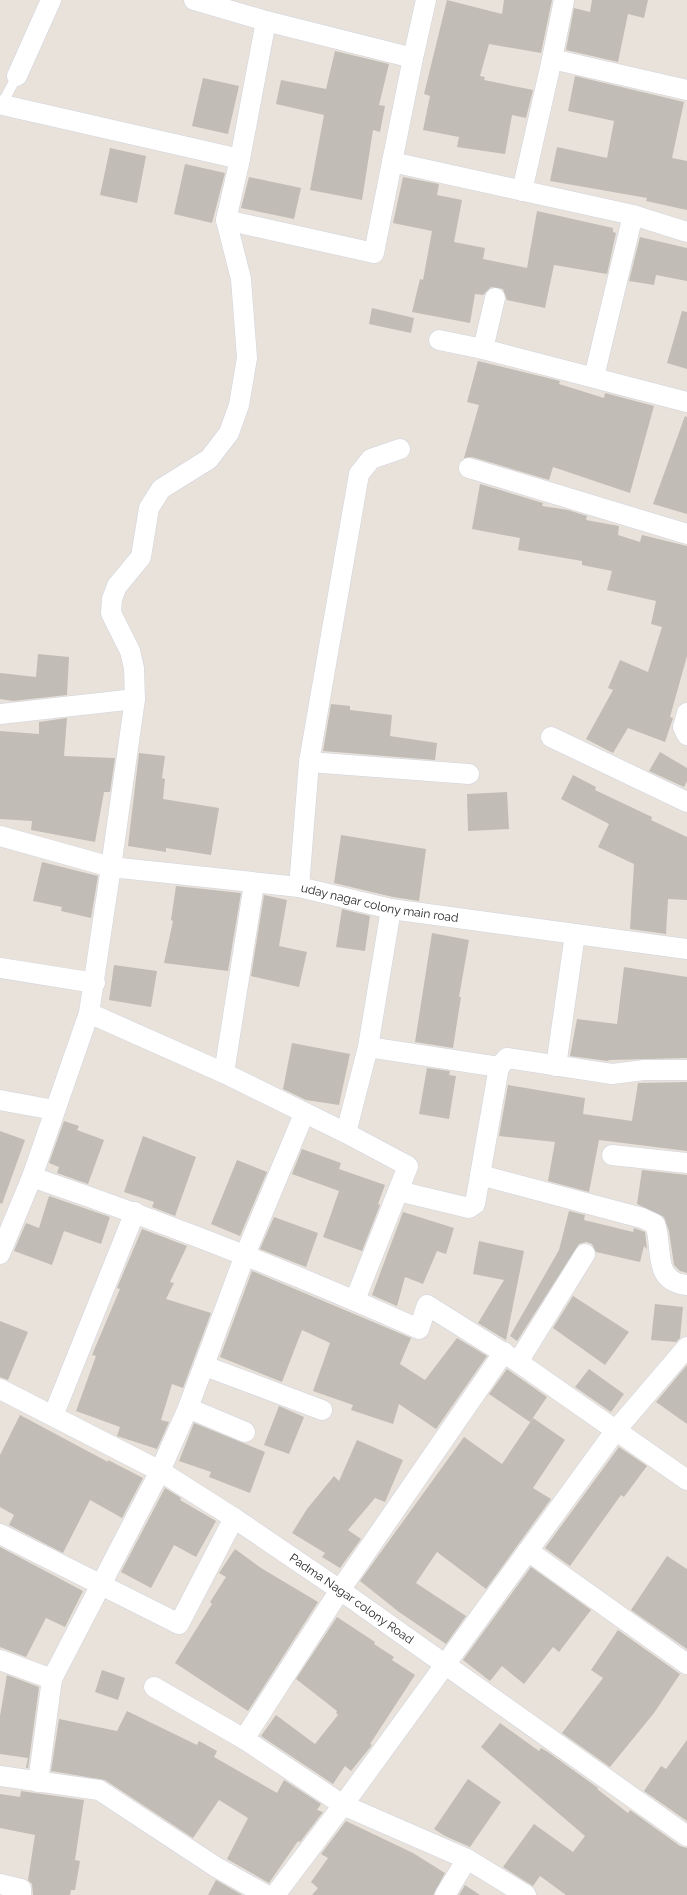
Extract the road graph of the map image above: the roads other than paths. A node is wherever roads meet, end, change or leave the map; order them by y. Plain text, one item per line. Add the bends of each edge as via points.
1 (51, 0) edge
2 (194, 0) edge
3 (426, 0) edge
4 (564, 0) edge
5 (266, 22) junction
6 (413, 58) junction
7 (552, 59) junction
8 (16, 76) joint
9 (687, 90) edge
10 (1, 106) edge
11 (240, 159) junction
12 (392, 162) junction
13 (522, 191) junction
14 (633, 215) junction
15 (226, 220) junction
16 (687, 232) edge
17 (495, 298) dead end
18 (439, 340) dead end
19 (484, 349) junction
20 (594, 377) junction
21 (687, 402) edge
22 (400, 449) dead end
23 (469, 468) dead end
24 (687, 534) edge
25 (134, 699) junction
26 (687, 713) edge
27 (0, 714) edge
28 (687, 735) edge
29 (551, 737) dead end
30 (309, 762) junction
31 (469, 774) dead end
32 (687, 802) edge
33 (0, 836) edge
34 (111, 868) junction
35 (254, 884) junction
36 (299, 887) junction
37 (391, 909) junction
38 (575, 934) junction
39 (687, 949) edge
40 (0, 968) edge
41 (95, 983) junction
42 (89, 1013) junction
43 (368, 1047) junction
44 (556, 1066) junction
45 (499, 1067) junction
46 (687, 1070) edge
47 (224, 1074) junction
48 (0, 1100) edge
49 (54, 1110) junction
50 (304, 1114) junction
51 (346, 1133) junction
52 (612, 1155) dead end
53 (687, 1163) edge
54 (480, 1174) junction
55 (32, 1177) junction
56 (398, 1191) junction
57 (135, 1212) junction
58 (0, 1254) edge
59 (245, 1254) junction
60 (585, 1254) dead end
61 (687, 1285) edge
62 (355, 1300) junction
63 (687, 1347) edge
64 (511, 1357) junction
65 (205, 1366) junction
66 (0, 1389) edge
67 (188, 1408) junction
68 (322, 1410) dead end
69 (53, 1416) junction
70 (616, 1430) junction
71 (245, 1432) dead end
72 (160, 1471) junction
73 (687, 1480) edge
74 (234, 1518) junction
75 (0, 1534) edge
76 (528, 1551) junction
77 (100, 1584) junction
78 (340, 1590) junction
79 (0, 1660) edge
80 (445, 1664) junction
81 (687, 1664) edge
82 (52, 1679) junction
83 (154, 1687) dead end
84 (244, 1739) junction
85 (0, 1776) edge
86 (38, 1782) junction
87 (344, 1805) junction
88 (687, 1836) edge
89 (467, 1859) junction
90 (0, 1884) edge
91 (21, 1895) edge
92 (266, 1895) edge
93 (275, 1895) edge
94 (444, 1895) edge
95 (526, 1895) edge

1 - 8 street
2 - 5 street
3 - 6 street
4 - 7 street
5 - 6 street
5 - 11 street
6 - 12 street
7 - 9 street
7 - 13 street
8 - 10 lane
10 - 11 street
11 - 15 street
12 - 13 street
12 - 15 street via 374,253
13 - 14 street
14 - 16 street
14 - 20 street
15 - 25 street via 242,289 247,358 239,405 229,432 209,459 161,489 149,508 141,557 117,586 112,599 111,613 134,668
17 - 19 street
18 - 19 street
19 - 20 street
20 - 21 street
22 - 30 street, uday nagar colony main road via 371,459 359,474
23 - 24 street
25 - 27 street
25 - 34 street
26 - 28 street via 682,727
29 - 32 street
30 - 31 street
30 - 36 street, uday nagar colony main road
33 - 34 street
34 - 35 street
34 - 41 street
35 - 36 street
35 - 47 street
36 - 37 street, uday nagar colony main road
37 - 38 street, uday nagar colony main road
37 - 43 street
38 - 39 street, uday nagar colony main road
38 - 44 street
40 - 41 street
41 - 42 street
42 - 47 street
42 - 49 street
43 - 45 street
43 - 51 street
44 - 45 street via 507,1058
44 - 46 street via 612,1074
45 - 54 street
47 - 50 street
48 - 49 street
49 - 55 street
50 - 51 street
50 - 59 street
51 - 56 street via 408,1166
52 - 53 street
54 - 56 street via 475,1204 469,1208
54 - 61 street via 655,1224 662,1271 672,1281
55 - 57 street
55 - 58 street
56 - 62 street
57 - 59 street
57 - 69 street
59 - 62 street
59 - 65 street
60 - 64 street
62 - 64 street via 419,1329 427,1305
63 - 70 street
64 - 70 street
64 - 78 street
65 - 67 street
65 - 68 street
66 - 69 street, Padma Nagar colony Road
67 - 71 street
67 - 72 street
69 - 72 street, Padma Nagar colony Road
70 - 73 street
70 - 76 street
72 - 74 street, Padma Nagar colony Road
72 - 77 street
74 - 77 street via 178,1624
74 - 78 street, Padma Nagar colony Road
75 - 77 street
76 - 80 street
76 - 81 street
77 - 82 street
78 - 80 street, Padma Nagar colony Road
78 - 84 street
79 - 82 street
80 - 87 street
80 - 88 street, Padma Nagar colony Road
82 - 86 street
83 - 84 street
84 - 87 street
85 - 86 street
86 - 92 street via 99,1790 216,1867
87 - 89 street
87 - 93 street
89 - 94 street
89 - 95 street
90 - 91 street via 21,1888

